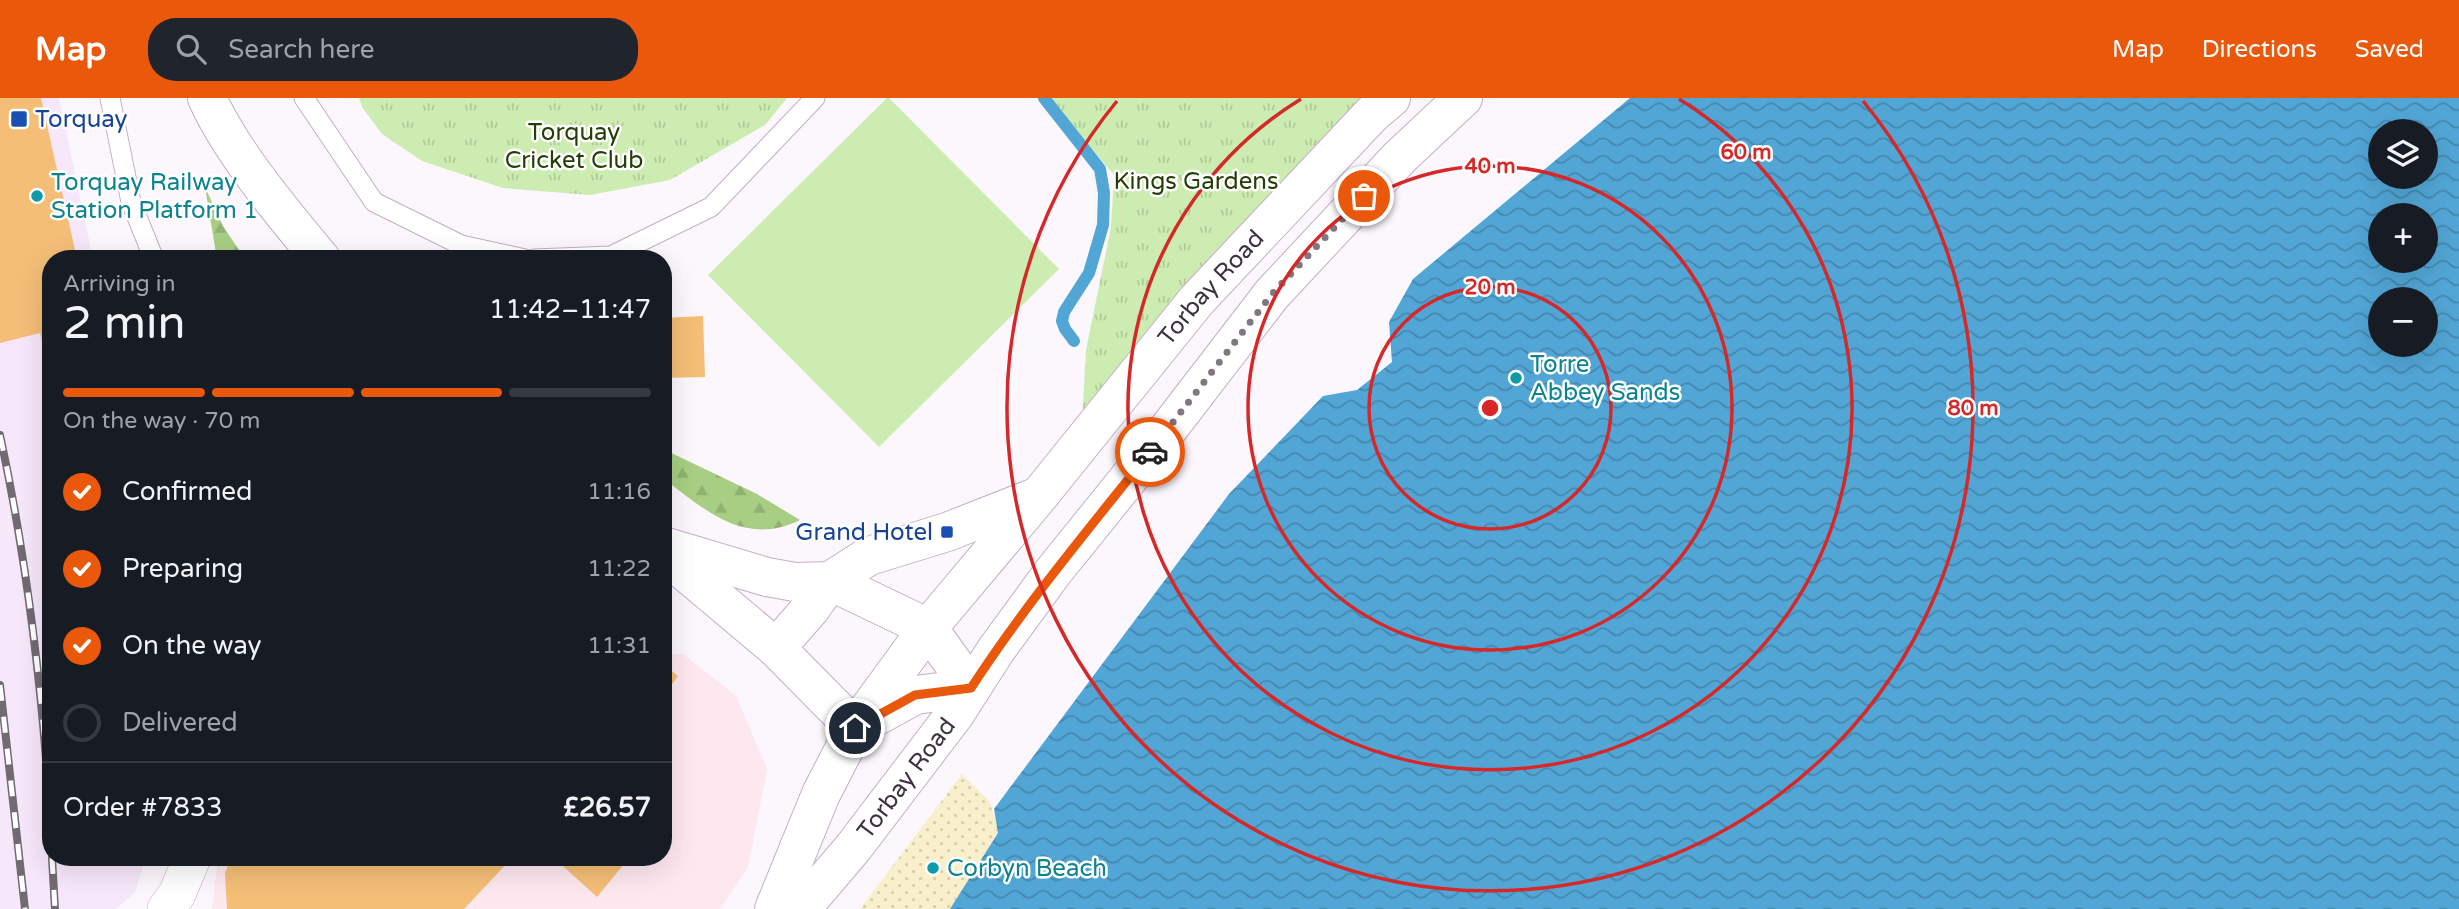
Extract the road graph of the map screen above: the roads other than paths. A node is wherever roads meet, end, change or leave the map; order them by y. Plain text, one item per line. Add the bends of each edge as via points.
1 (110, 98) edge
2 (207, 98) edge
3 (304, 98) edge
4 (815, 98) edge
5 (1463, 98) edge
6 (1375, 103) edge
7 (1400, 157) junction
8 (150, 250) edge
9 (314, 250) edge
10 (484, 250) edge
11 (623, 250) edge
12 (1038, 496) junction
13 (672, 549) edge
14 (672, 561) edge
15 (830, 580) junction
16 (928, 628) junction
17 (776, 648) junction
18 (971, 688) junction
19 (855, 728) junction
20 (189, 866) edge
21 (166, 909) edge
22 (774, 909) edge
23 (801, 909) edge

1 - 8 lane via 131,202
2 - 9 main road via 218,122
3 - 10 lane via 374,202 461,245
4 - 11 lane via 711,207
5 - 7 main road, Torbay Road
6 - 7 main road
6 - 12 main road, Torbay Road via 1197,300
7 - 18 main road, Torbay Road via 1272,294 1053,572
12 - 15 main road via 869,556
12 - 16 main road, Torbay Road
13 - 15 main road via 767,577 795,582
14 - 17 main road
15 - 16 main road
15 - 17 main road
16 - 18 main road
16 - 19 main road, Torbay Road
17 - 19 main road
18 - 19 main road via 915,695
18 - 23 main road, Torbay Road via 853,848
19 - 22 main road, Torbay Road via 821,794
20 - 21 street

